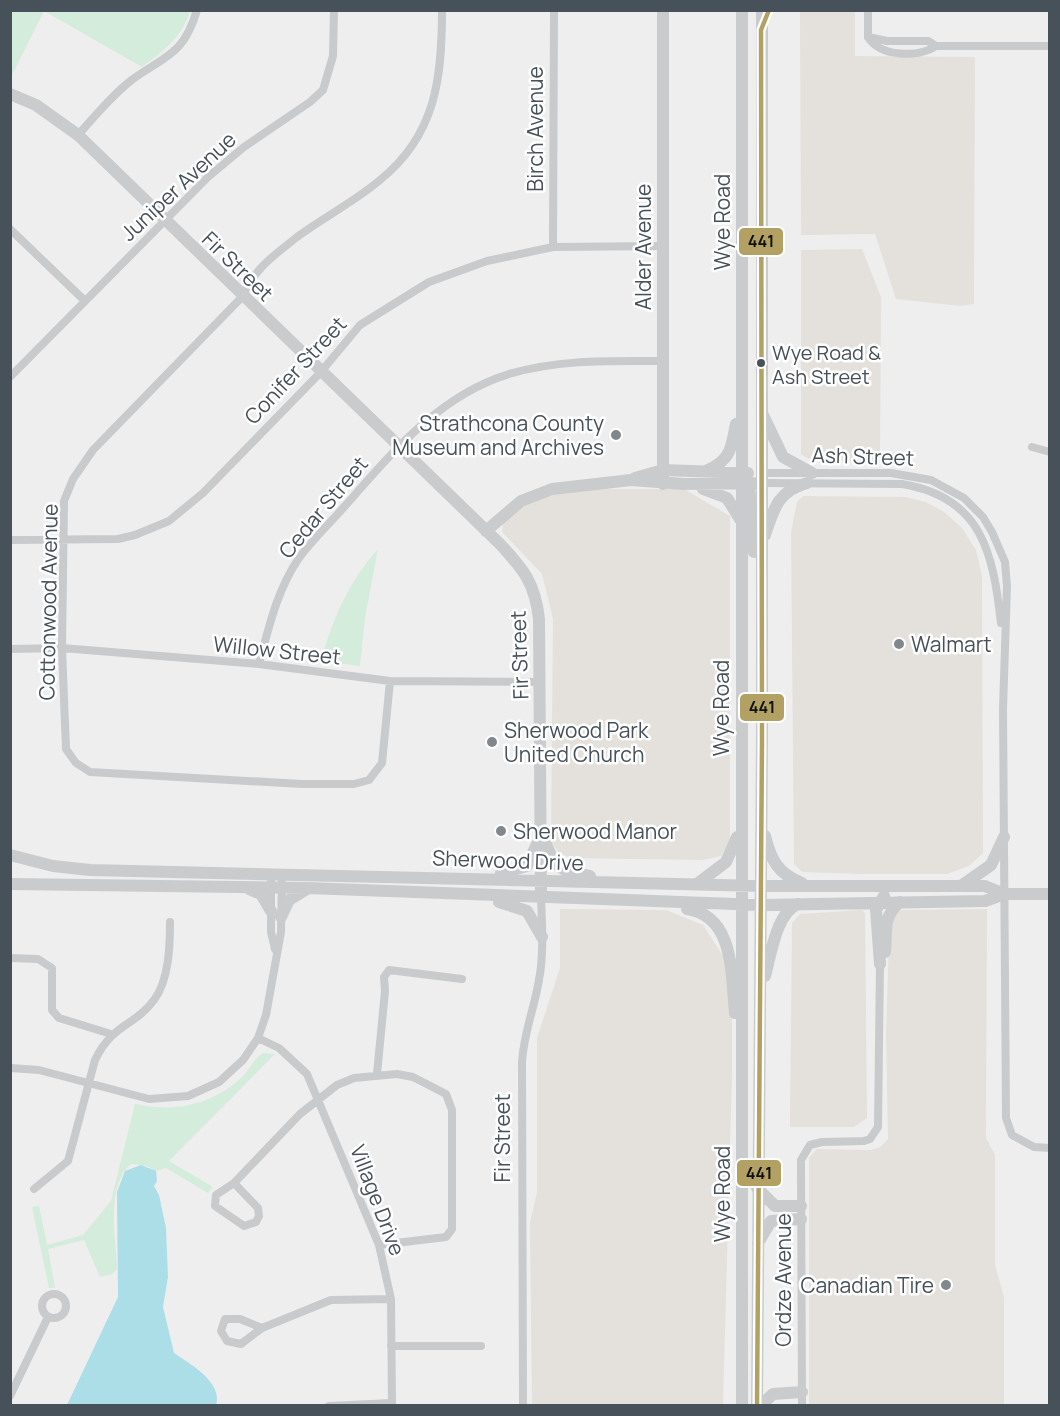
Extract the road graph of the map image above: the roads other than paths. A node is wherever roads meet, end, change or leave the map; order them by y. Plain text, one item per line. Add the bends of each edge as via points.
1 (197, 10) edge
2 (334, 10) edge
3 (442, 10) edge
4 (554, 10) edge
5 (663, 10) edge
6 (742, 10) edge
7 (762, 10) edge
8 (769, 10) edge
9 (868, 10) edge
10 (761, 30) junction
11 (1050, 46) edge
12 (10, 94) edge
13 (78, 135) junction
14 (164, 220) junction
15 (10, 229) edge
16 (661, 246) junction
17 (553, 247) junction
18 (242, 297) junction
19 (84, 300) junction
20 (663, 361) junction
21 (320, 373) junction
22 (10, 377) edge
23 (741, 396) junction
24 (761, 409) junction
25 (399, 446) junction
26 (1032, 447) dead end
27 (1050, 452) edge
28 (663, 470) junction
29 (705, 471) junction
30 (810, 478) junction
31 (751, 479) junction
32 (631, 480) junction
33 (663, 484) junction
34 (684, 484) junction
35 (742, 522) junction
36 (486, 531) junction
37 (10, 540) edge
38 (62, 540) junction
39 (761, 545) junction
40 (762, 608) junction
41 (62, 648) junction
42 (10, 649) edge
43 (259, 664) junction
44 (390, 681) junction
45 (540, 682) junction
46 (761, 819) junction
47 (740, 828) junction
48 (540, 831) junction
49 (1004, 837) junction
50 (10, 855) edge
51 (276, 873) junction
52 (473, 878) junction
53 (540, 880) junction
54 (610, 881) junction
55 (10, 884) edge
56 (696, 884) junction
57 (740, 885) junction
58 (760, 886) junction
59 (808, 886) junction
60 (934, 886) junction
61 (960, 886) junction
62 (245, 888) junction
63 (276, 888) junction
64 (308, 888) junction
65 (450, 894) junction
66 (1004, 894) junction
67 (1050, 894) edge
68 (541, 897) junction
69 (620, 899) junction
70 (880, 902) junction
71 (900, 902) junction
72 (742, 904) junction
73 (800, 904) junction
74 (761, 905) junction
75 (276, 914) junction
76 (170, 922) dead end
77 (542, 937) junction
78 (10, 958) edge
79 (880, 964) junction
80 (462, 979) dead end
81 (761, 991) junction
82 (111, 1034) junction
83 (258, 1038) junction
84 (10, 1068) edge
85 (742, 1073) junction
86 (377, 1074) junction
87 (89, 1084) junction
88 (321, 1101) junction
89 (1050, 1148) edge
90 (234, 1183) junction
91 (757, 1188) junction
92 (34, 1189) dead end
93 (801, 1213) junction
94 (379, 1245) junction
95 (757, 1247) junction
96 (391, 1299) junction
97 (48, 1317) dead end
98 (262, 1328) junction
99 (391, 1346) junction
100 (480, 1346) dead end
101 (802, 1392) junction
102 (10, 1396) edge
103 (392, 1404) edge
104 (330, 1406) edge
105 (523, 1406) edge
106 (742, 1406) edge
107 (758, 1406) edge
108 (802, 1406) edge

1 - 13 street via 190,33 168,58 122,89
2 - 14 street, Juniper Avenue via 333,56 323,90 244,147
3 - 18 street, Cottonwood Avenue via 440,78 434,101 411,146 381,180 308,229 253,274
4 - 17 street, Birch Avenue
5 - 16 main road, Alder Avenue
6 - 23 main road, Wye Road
7 - 10 main road, Wye Road
8 - 10 main road
9 - 11 street via 868,37 872,44 902,53 918,53 936,46
10 - 24 main road, Wye Road
12 - 13 main road, Fir Street via 36,105
13 - 14 main road, Fir Street
14 - 18 main road, Fir Street
14 - 19 street, Juniper Avenue
15 - 19 street
16 - 17 street, Conifer Street
16 - 20 main road, Alder Avenue
17 - 21 street, Conifer Street via 487,261 429,282 360,325
18 - 21 main road, Fir Street
18 - 38 street, Cottonwood Avenue via 82,464 64,501
19 - 22 street, Juniper Avenue
20 - 25 street, Cedar Street via 565,362 507,375 455,400
20 - 28 main road, Alder Avenue
21 - 25 main road, Fir Street
21 - 38 street, Conifer Street via 203,494 169,521 117,539
23 - 29 main road via 728,455 722,464
23 - 31 main road, Wye Road
24 - 30 main road via 783,457
24 - 31 main road, Wye Road
25 - 36 main road, Fir Street
25 - 43 street, Cedar Street via 299,558 275,604
26 - 27 street
28 - 29 main road, Ash Street
28 - 32 main road, Ash Street
28 - 33 main road, Alder Avenue
29 - 31 main road, Ash Street
30 - 31 street, Ash Street
30 - 39 main road via 791,488 780,500
30 - 49 street, Ash Street via 913,475 964,498 992,532 1005,562 1007,585
31 - 34 main road, Ash Street
31 - 35 main road, Wye Road
31 - 39 main road, Wye Road
31 - 40 main road via 755,599
32 - 33 main road, Ash Street
32 - 36 main road, Ash Street via 535,494
33 - 34 main road, Ash Street
34 - 35 main road via 727,498
35 - 47 main road, Wye Road
36 - 45 main road, Fir Street via 528,575 539,619
37 - 38 street, Conifer Street
38 - 41 street, Cottonwood Avenue
39 - 40 main road, Wye Road
40 - 46 main road, Wye Road
41 - 42 street, Willow Street
41 - 43 street, Willow Street
41 - 44 street, Cottonwood Avenue via 66,749 76,763 90,772 110,775 302,784 354,784 369,780 382,763
43 - 44 street, Willow Street
44 - 45 street, Willow Street
45 - 48 main road, Fir Street
46 - 58 main road, Wye Road
46 - 59 main road via 775,864 784,874
47 - 56 main road via 726,862
47 - 57 main road, Wye Road
48 - 52 main road via 527,866
48 - 53 main road, Fir Street
48 - 54 main road via 551,859 560,869
49 - 61 main road via 991,865
49 - 66 street, Ash Street
50 - 51 main road, Sherwood Drive via 90,870
51 - 52 main road, Sherwood Drive
51 - 63 street
52 - 53 main road, Sherwood Drive
53 - 54 main road, Sherwood Drive
53 - 68 main road, Fir Street
54 - 56 main road, Sherwood Drive
55 - 62 main road, Sherwood Drive
56 - 57 main road, Sherwood Drive
57 - 58 main road, Sherwood Drive
57 - 72 main road, Wye Road
58 - 59 main road, Sherwood Drive
58 - 74 main road, Wye Road
59 - 60 main road, Sherwood Drive
60 - 61 main road, Sherwood Drive
60 - 70 main road via 923,893 884,896
61 - 66 main road, Sherwood Drive via 984,886
62 - 63 main road, Sherwood Drive
62 - 75 main road via 261,894
63 - 64 main road, Sherwood Drive
63 - 75 street
64 - 65 main road, Sherwood Drive
64 - 75 main road
65 - 68 main road, Sherwood Drive
65 - 77 main road via 525,909
66 - 67 main road, Sherwood Drive
66 - 71 main road, Sherwood Drive via 985,901
66 - 89 street, Ash Street via 1006,1118 1012,1135 1034,1148
68 - 69 main road, Sherwood Drive
68 - 77 street, Fir Street
69 - 72 main road, Sherwood Drive
69 - 85 main road via 700,910 718,925 728,952
70 - 71 main road, Sherwood Drive
70 - 73 main road, Sherwood Drive
70 - 79 main road via 876,910
71 - 79 main road via 889,911
72 - 74 main road, Sherwood Drive
72 - 85 main road, Wye Road
73 - 74 main road, Sherwood Drive
73 - 81 main road via 789,910 778,930
74 - 81 main road, Wye Road
75 - 83 street via 281,932 271,994
76 - 82 street via 166,970 154,1000
77 - 105 street, Fir Street via 540,977 526,1024 522,1062
78 - 82 street via 38,959 52,968 52,1010 59,1018
79 - 93 street, Ordze Avenue via 878,1127 864,1141 822,1142 806,1148 801,1160
80 - 86 street via 389,970 384,977 386,991
81 - 91 main road, Wye Road
82 - 87 street via 95,1060
83 - 87 street via 225,1077 188,1096 149,1099
83 - 88 street, Village Drive via 294,1060 307,1074
84 - 87 street via 39,1070
85 - 106 main road, Wye Road
86 - 88 street via 337,1085
86 - 94 street via 397,1074 428,1083 446,1094 452,1110 452,1228 446,1237
87 - 92 street via 68,1161
88 - 90 street via 300,1114
88 - 94 street, Village Drive
90 - 90 street via 216,1195 215,1206 244,1226 251,1225 259,1216 258,1209
91 - 93 main road via 775,1206
91 - 95 main road, Wye Road
93 - 95 main road via 771,1221
93 - 101 street, Ordze Avenue
94 - 96 street, Village Drive
95 - 107 main road, Wye Road
96 - 98 street via 331,1300
96 - 99 street, Village Drive
97 - 102 street
98 - 98 street via 240,1319 225,1319 222,1331 226,1341 241,1344
99 - 100 street
99 - 103 street, Village Drive
101 - 107 main road via 773,1394
101 - 108 street, Ordze Avenue
103 - 104 street

